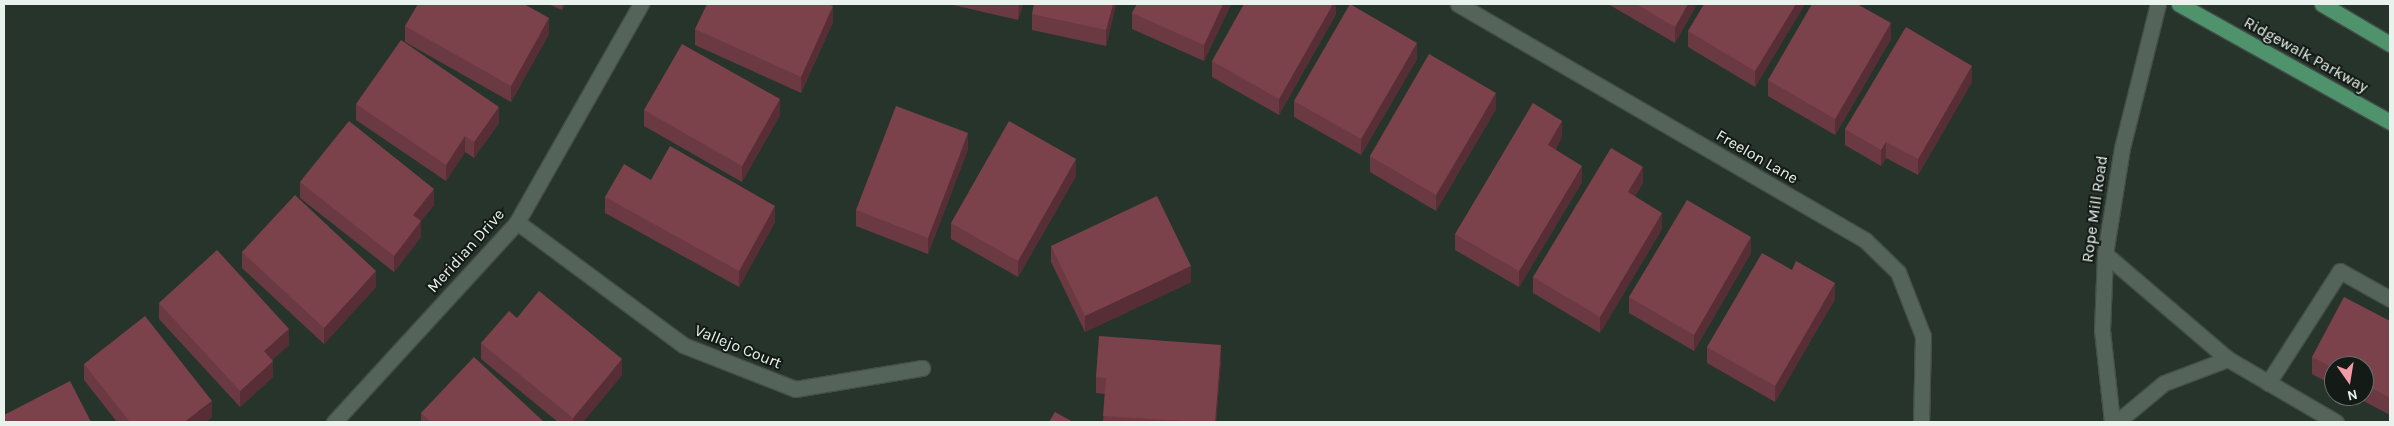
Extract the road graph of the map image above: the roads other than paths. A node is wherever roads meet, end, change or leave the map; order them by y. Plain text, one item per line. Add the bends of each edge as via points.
1 (641, 4) edge
2 (1458, 4) edge
3 (2158, 4) edge
4 (2179, 4) edge
5 (2322, 4) edge
6 (2390, 44) edge
7 (2390, 122) edge
8 (517, 222) junction
9 (2105, 254) junction
10 (2390, 299) edge
11 (2228, 359) junction
12 (922, 368) dead end
13 (2268, 382) junction
14 (334, 422) edge
15 (1921, 422) edge
16 (2112, 422) edge
17 (2117, 422) edge
18 (2336, 422) edge

1 - 8 street, Meridian Drive
2 - 15 street, Freelon Lane via 1865,240 1898,272 1922,336
3 - 9 street, Rope Mill Road via 2122,148
4 - 7 main road, Ridgewalk Parkway
5 - 6 main road
8 - 12 street, Vallejo Court via 683,345 795,389
8 - 14 street, Meridian Drive
9 - 11 street
9 - 16 street, Rope Mill Road via 2102,330
10 - 13 street via 2340,270
11 - 13 street
11 - 17 street via 2164,383
13 - 18 street

